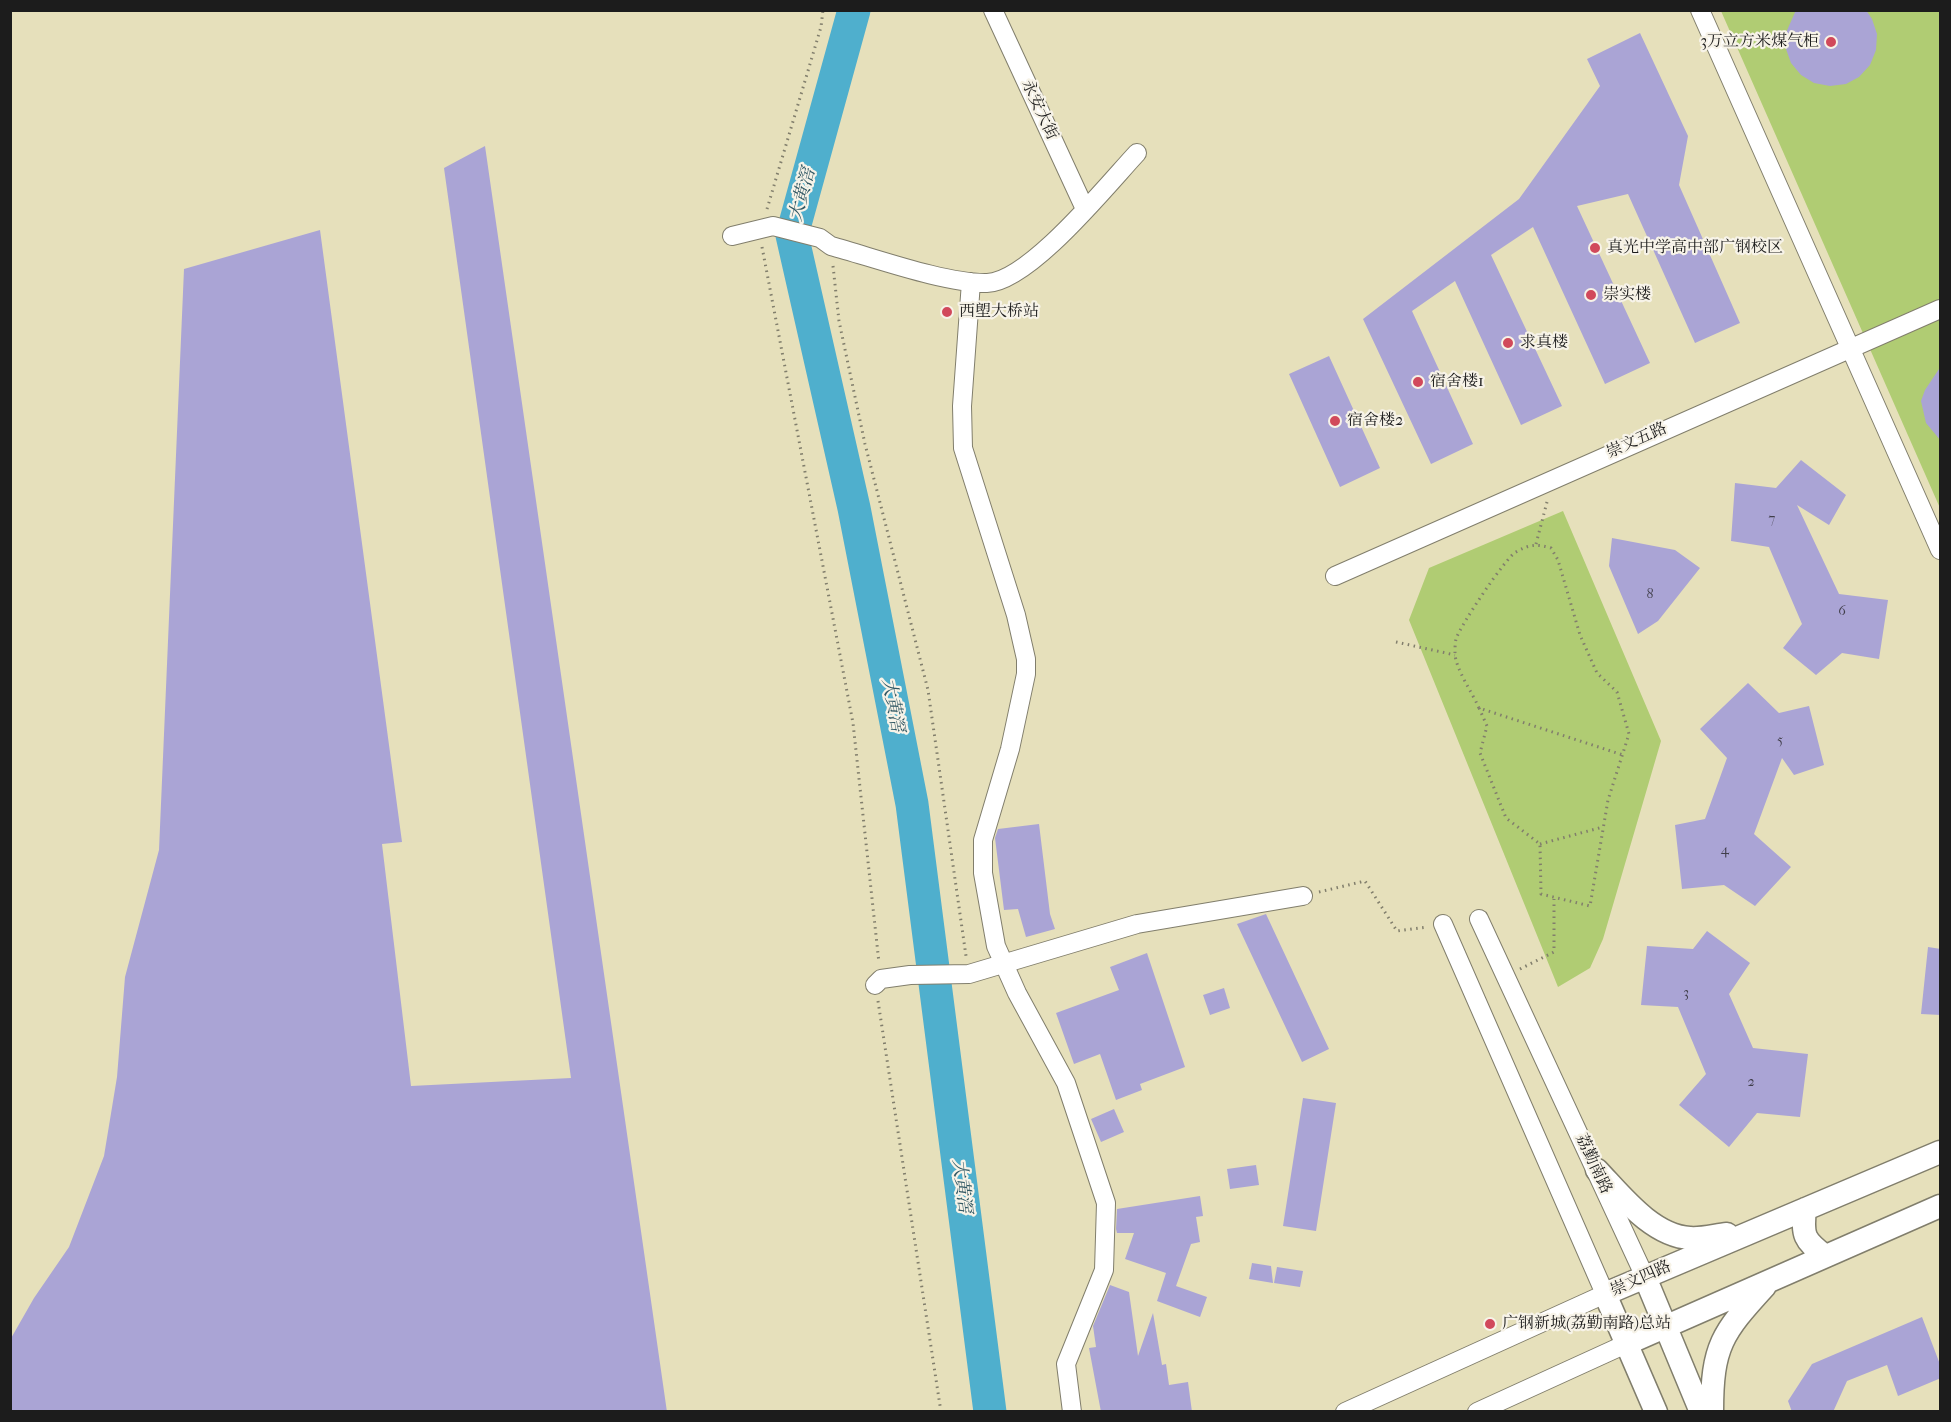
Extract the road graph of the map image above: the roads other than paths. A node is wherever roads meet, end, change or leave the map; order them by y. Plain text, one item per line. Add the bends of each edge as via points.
1 (993, 10) edge
2 (1700, 10) edge
3 (1137, 153) dead end
4 (1085, 209) junction
5 (732, 236) dead end
6 (971, 282) junction
7 (1941, 309) edge
8 (1849, 347) junction
9 (1941, 550) edge
10 (1335, 576) dead end
11 (1303, 896) road end
12 (1479, 919) dead end
13 (1443, 924) road end
14 (1002, 964) junction
15 (878, 982) road end
16 (1941, 1152) edge
17 (1597, 1170) junction
18 (1941, 1206) edge
19 (1805, 1209) junction
20 (1753, 1231) junction
21 (1825, 1257) junction
22 (1645, 1277) junction
23 (1772, 1280) junction
24 (1605, 1294) junction
25 (1667, 1325) junction
26 (1626, 1344) junction
27 (1072, 1412) edge
28 (1345, 1412) edge
29 (1477, 1412) edge
30 (1656, 1412) edge
31 (1701, 1412) edge
32 (1712, 1412) edge

1 - 4 street, 永安大街
2 - 8 street
3 - 4 street
4 - 6 street via 1012,275 988,283
5 - 6 street via 766,229
6 - 14 street via 962,406 963,448 1026,659 1021,702 982,855 991,926
7 - 8 street, 崇文五路
8 - 9 street
8 - 10 street, 崇文五路
11 - 14 street via 1137,924
12 - 17 street, 荔勤南路
13 - 24 street
14 - 15 street via 969,974 910,975
14 - 27 street via 1066,1083 1106,1203 1104,1270 1066,1364
16 - 19 main road, 崇文四路
17 - 20 main road via 1633,1207 1667,1232 1689,1238
17 - 22 street, 荔勤南路
18 - 21 main road
19 - 20 main road, 崇文四路
19 - 21 main road via 1803,1230 1808,1243
20 - 22 main road, 崇文四路
21 - 23 main road
22 - 24 main road, 崇文四路
22 - 25 main road, 荔勤南路
23 - 25 main road
23 - 32 main road via 1734,1319 1719,1347 1712,1373
24 - 26 main road
24 - 28 street, 崇文四路
25 - 26 main road
25 - 31 main road, 荔勤南路
26 - 29 street
26 - 30 main road

